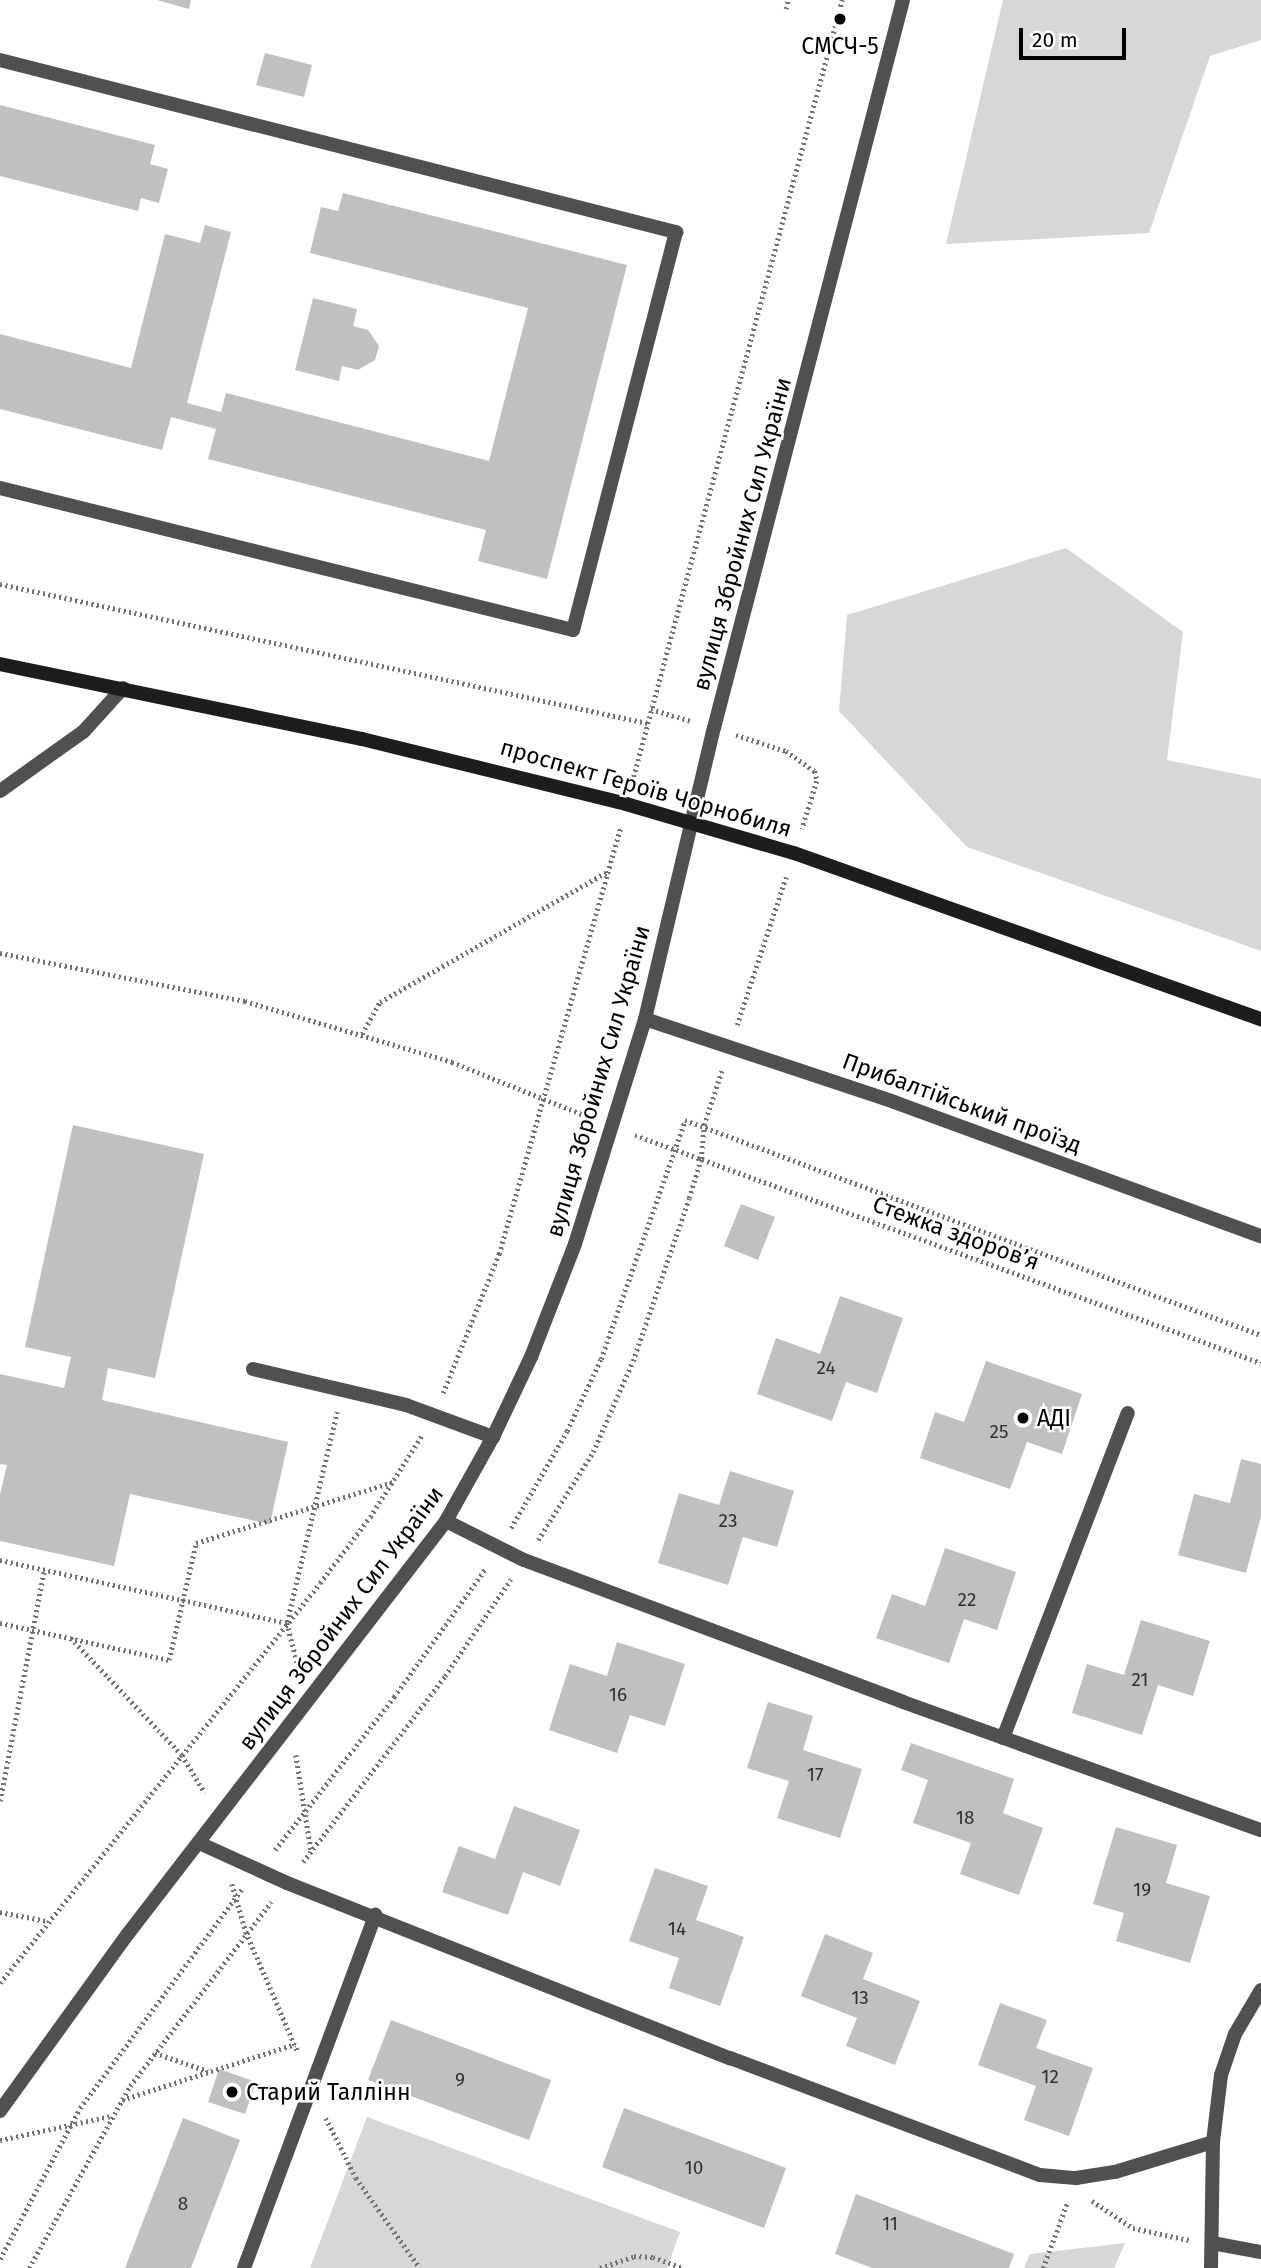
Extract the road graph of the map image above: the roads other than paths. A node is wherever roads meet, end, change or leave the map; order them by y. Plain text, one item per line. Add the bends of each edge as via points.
1 (903, 0) edge
2 (0, 60) edge
3 (0, 488) edge
4 (0, 664) edge
5 (123, 688) junction
6 (0, 792) edge
7 (693, 823) junction
8 (1261, 1019) edge
9 (645, 1020) junction
10 (1261, 1236) edge
11 (253, 1369) dead end
12 (1128, 1413) dead end
13 (493, 1437) junction
14 (446, 1521) junction
15 (1003, 1738) junction
16 (1261, 1830) edge
17 (199, 1843) junction
18 (375, 1915) junction
19 (1261, 1990) edge
20 (0, 2110) edge
21 (1213, 2142) junction
22 (1212, 2243) junction
23 (1261, 2252) edge
24 (244, 2268) edge
25 (1211, 2268) edge

1 - 7 street, вулиця Збройних Сил України
2 - 3 street via 676,232 573,630
4 - 5 street, проспект Героїв Чорнобиля
5 - 6 street via 84,732
5 - 7 street, проспект Героїв Чорнобиля via 469,763
7 - 8 street, проспект Героїв Чорнобиля via 794,853
7 - 9 street, вулиця Збройних Сил України
9 - 10 street, Прибалтійський проїзд
9 - 13 street, вулиця Збройних Сил України via 553,1306
11 - 13 street via 435,1413
12 - 15 street
13 - 14 street, вулиця Збройних Сил України
14 - 15 street via 524,1560
14 - 17 street, вулиця Збройних Сил України
15 - 16 street
17 - 18 street via 287,1883
17 - 20 street, вулиця Збройних Сил України
18 - 21 street via 719,2054 1024,2170 1076,2178 1115,2172
18 - 24 street
19 - 21 street via 1226,2060
21 - 22 street
22 - 23 street
22 - 25 street

